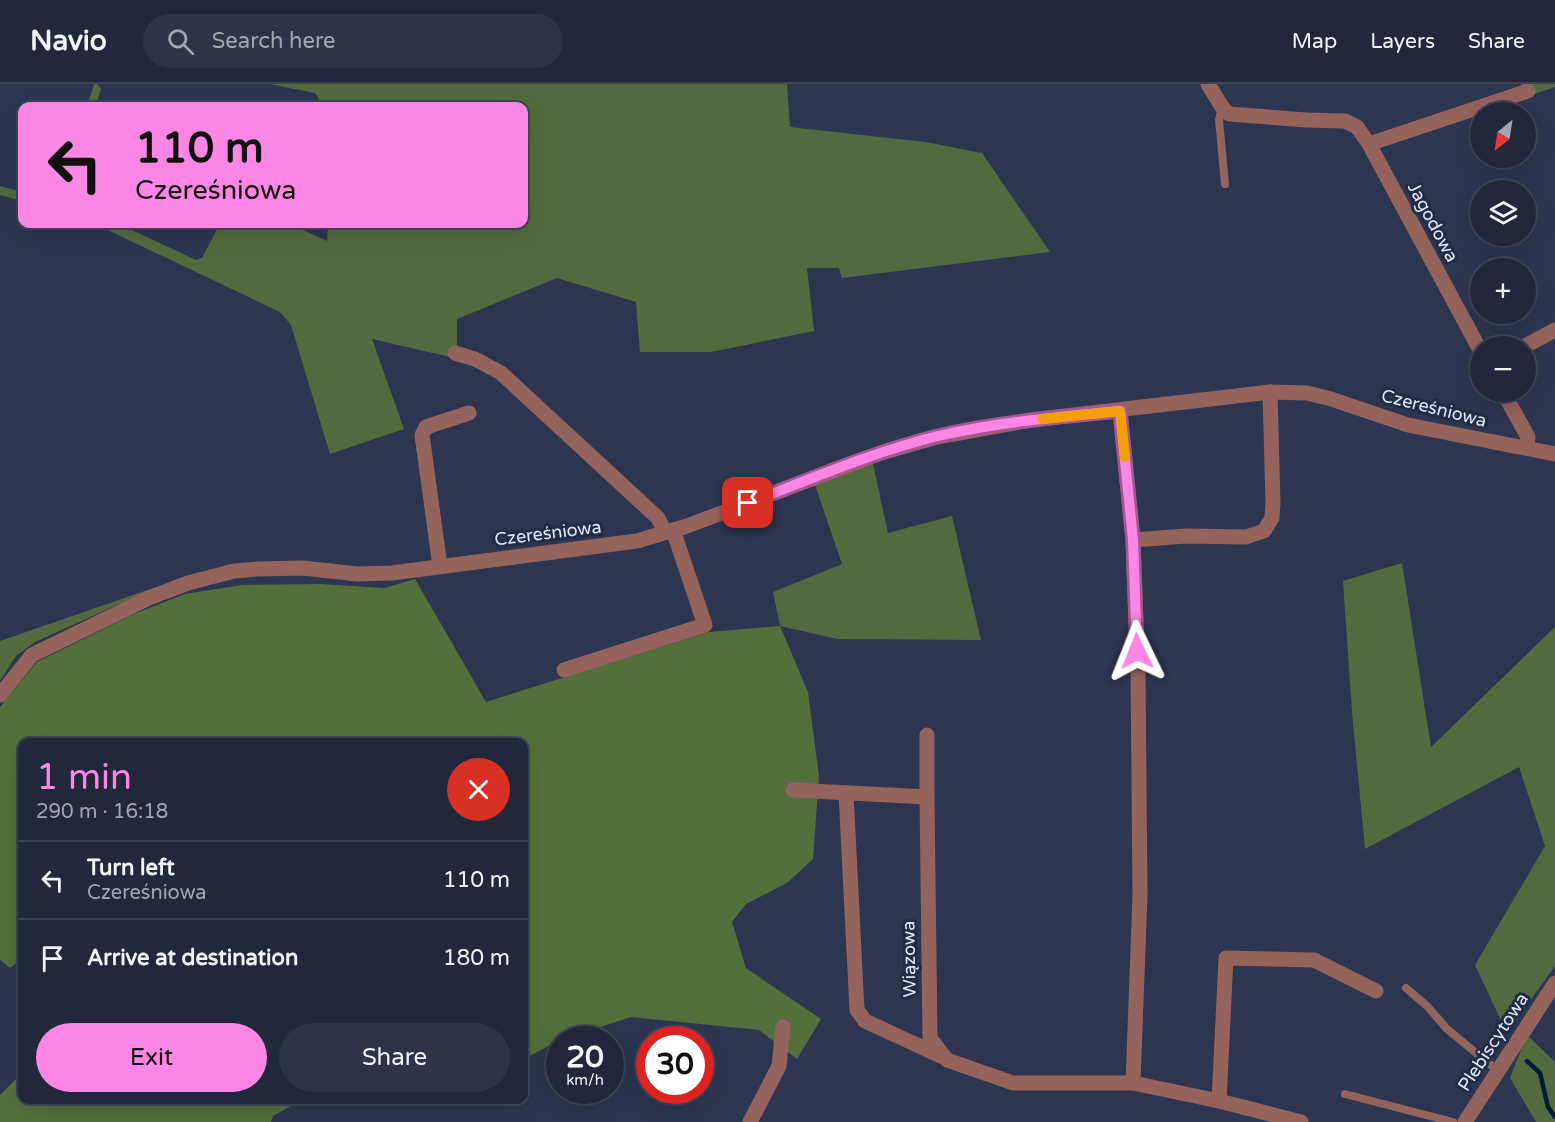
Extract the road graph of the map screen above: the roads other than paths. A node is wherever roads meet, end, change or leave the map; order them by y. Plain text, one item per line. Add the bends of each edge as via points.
1 (1208, 84) edge
2 (1528, 91) dead end
3 (1222, 107) junction
4 (1369, 144) junction
5 (1225, 184) dead end
6 (1555, 330) edge
7 (1472, 336) edge
8 (1536, 340) edge
9 (455, 353) dead end
10 (1270, 392) junction
11 (1509, 402) edge
12 (1120, 411) junction
13 (469, 413) dead end
14 (1527, 448) junction
15 (1555, 454) edge
16 (669, 531) junction
17 (1133, 540) junction
18 (440, 566) junction
19 (1137, 651) dead end
20 (564, 670) dead end
21 (1138, 672) dead end
22 (0, 695) edge
23 (927, 735) dead end
24 (793, 790) dead end
25 (846, 793) junction
26 (927, 797) junction
27 (1555, 983) edge
28 (1406, 988) dead end
29 (1376, 991) dead end
30 (783, 1027) dead end
31 (947, 1060) junction
32 (1498, 1071) junction
33 (1133, 1083) junction
34 (1345, 1094) dead end
35 (1219, 1101) junction
36 (750, 1122) edge
37 (1301, 1122) edge
38 (1453, 1122) edge
39 (1465, 1122) edge

1 - 3 street
2 - 4 street
3 - 4 street, Jagodowa via 1238,116 1345,121 1357,127
3 - 5 lane via 1219,120
4 - 7 street, Jagodowa
6 - 8 street
9 - 16 street via 501,373
10 - 12 street, Czereśniowa
10 - 14 street, Czereśniowa via 1307,393 1439,433
10 - 17 street via 1273,503 1272,518 1264,531 1246,537
11 - 14 street via 1528,437
12 - 16 street, Czereśniowa via 1031,420 937,436
12 - 17 street
13 - 18 street via 426,427 423,435
14 - 15 street, Czereśniowa
16 - 18 street, Czereśniowa via 599,547
16 - 20 street via 705,625
17 - 19 street
18 - 22 street, Czereśniowa via 357,574 303,568 258,569 212,576 159,593 32,655
21 - 33 street via 1140,895
23 - 26 street, Wiązowa
24 - 25 street
25 - 26 street
25 - 31 street via 857,1010 865,1021
26 - 31 street, Wiązowa via 930,1038
27 - 32 street, Plebiscytowa
28 - 32 lane
29 - 35 street via 1314,960 1227,958
30 - 36 street via 779,1066
31 - 33 street via 1013,1083
32 - 39 street, Plebiscytowa
33 - 35 street
34 - 38 lane
35 - 37 street

